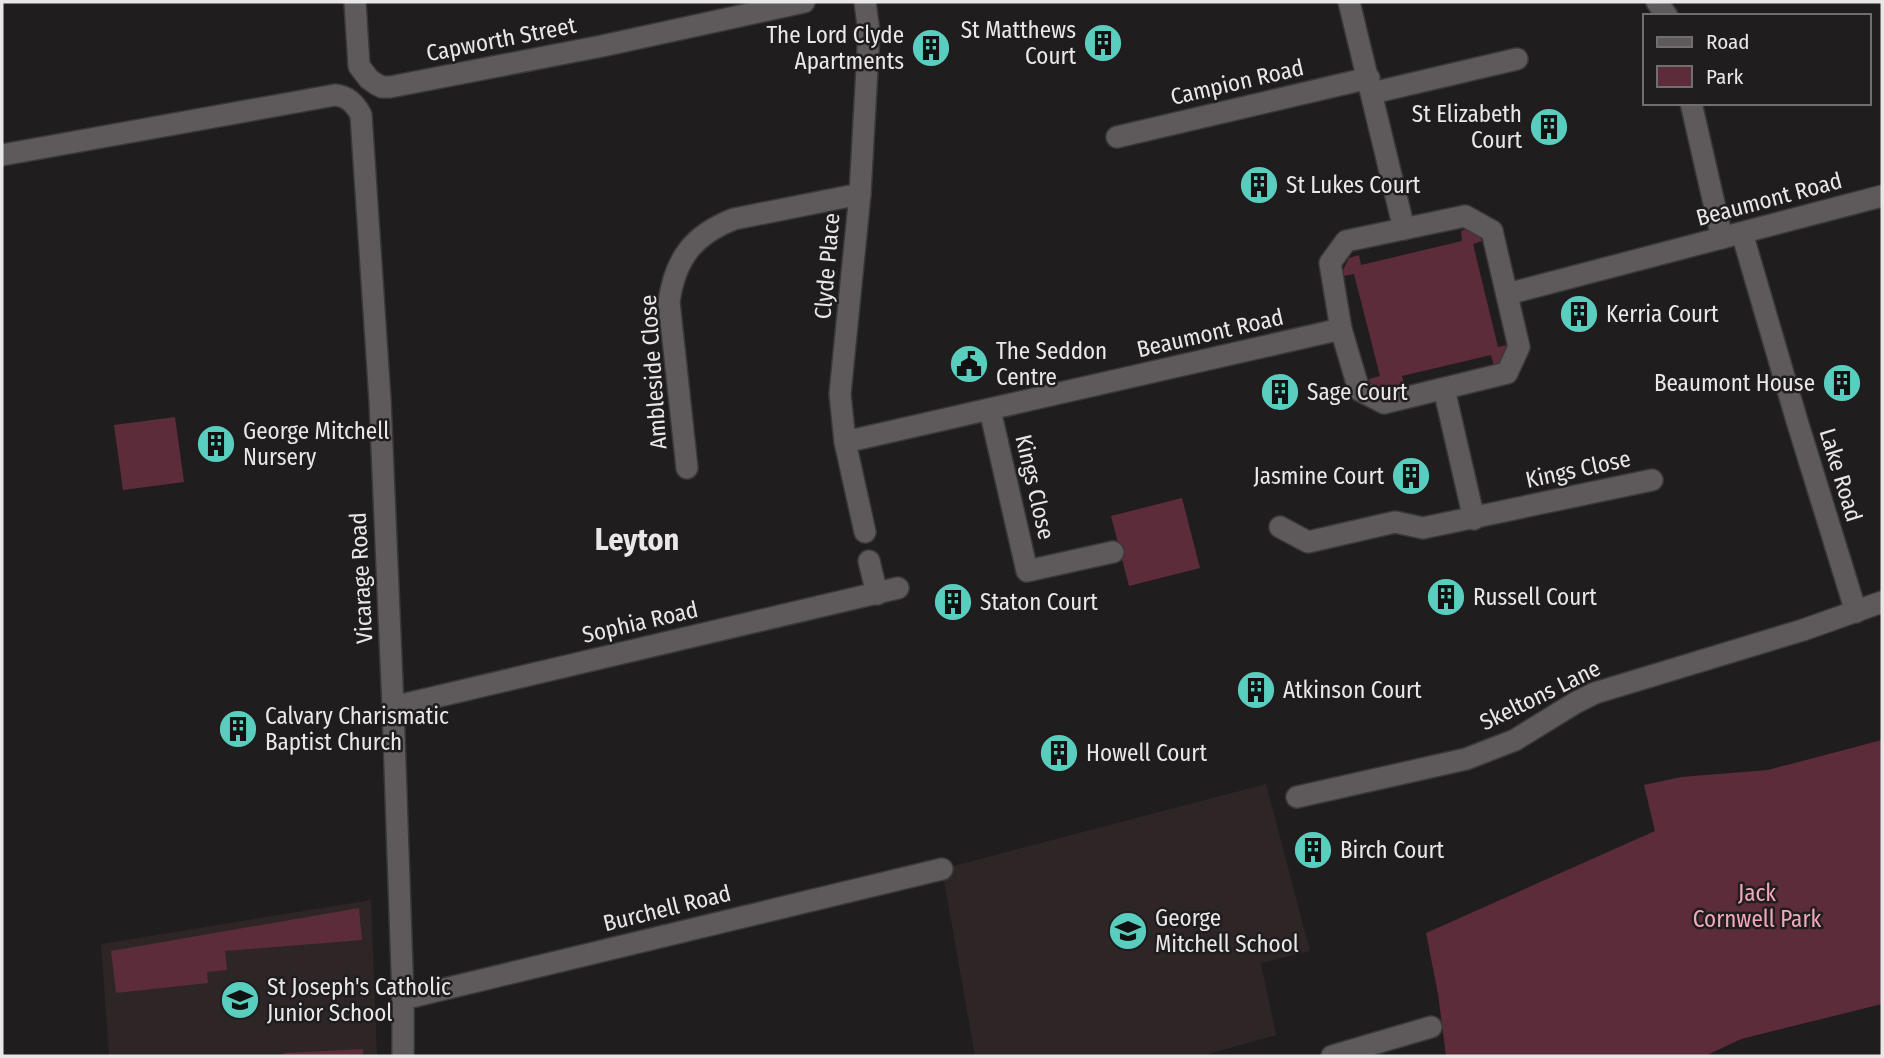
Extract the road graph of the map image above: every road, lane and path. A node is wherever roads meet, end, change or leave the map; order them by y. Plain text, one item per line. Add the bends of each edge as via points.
1 (355, 2) edge
2 (804, 2) edge
3 (864, 2) edge
4 (1349, 2) edge
5 (760, 7) edge
6 (1517, 59) dead end
7 (1371, 86) junction
8 (1692, 105) edge
9 (1117, 137) dead end
10 (2, 155) edge
11 (860, 194) junction
12 (1882, 196) edge
13 (1404, 229) junction
14 (1732, 236) junction
15 (1507, 294) junction
16 (1341, 329) junction
17 (1444, 389) junction
18 (990, 410) junction
19 (845, 442) junction
20 (687, 468) dead end
21 (1652, 480) dead end
22 (1474, 519) junction
23 (1280, 527) dead end
24 (865, 533) dead end
25 (1113, 552) dead end
26 (869, 561) dead end
27 (898, 588) dead end
28 (877, 594) junction
29 (1882, 602) edge
30 (1856, 612) junction
31 (393, 707) junction
32 (1297, 797) dead end
33 (942, 869) dead end
34 (403, 999) junction
35 (1431, 1027) dead end
36 (403, 1056) edge
37 (1332, 1056) edge

1 - 5 street, Capworth Street via 359,66 382,88 602,46
2 - 5 street, Capworth Street
3 - 11 street, Clyde Place via 869,32
4 - 7 street
6 - 7 street, Campion Road
7 - 9 street, Campion Road
7 - 13 street
8 - 14 street, Lake Road
10 - 31 street, Vicarage Road via 335,95 357,107 380,400
11 - 19 street, Clyde Place via 841,394
11 - 20 street, Ambleside Close via 734,219 716,226 688,250 675,275 669,302
12 - 14 street, Beaumont Road
13 - 15 street via 1465,216 1492,231
13 - 16 street via 1346,241 1330,263
14 - 15 street, Beaumont Road
14 - 30 street, Lake Road via 1797,421
15 - 17 street via 1519,347 1507,373
16 - 17 street via 1359,390 1384,403
16 - 18 street, Beaumont Road
17 - 22 street
18 - 19 street, Beaumont Road
18 - 25 street, Kings Close via 1027,571
19 - 24 street, Clyde Place
21 - 22 street, Kings Close
22 - 23 street, Kings Close via 1423,528 1395,522 1308,542
26 - 28 street
27 - 28 street, Sophia Road
28 - 31 street, Sophia Road
29 - 30 street, Skeltons Lane
30 - 32 street, Skeltons Lane via 1595,693 1515,740 1466,759
31 - 34 street, Vicarage Road
33 - 34 street, Burchell Road
34 - 36 street, Vicarage Road
35 - 37 street

